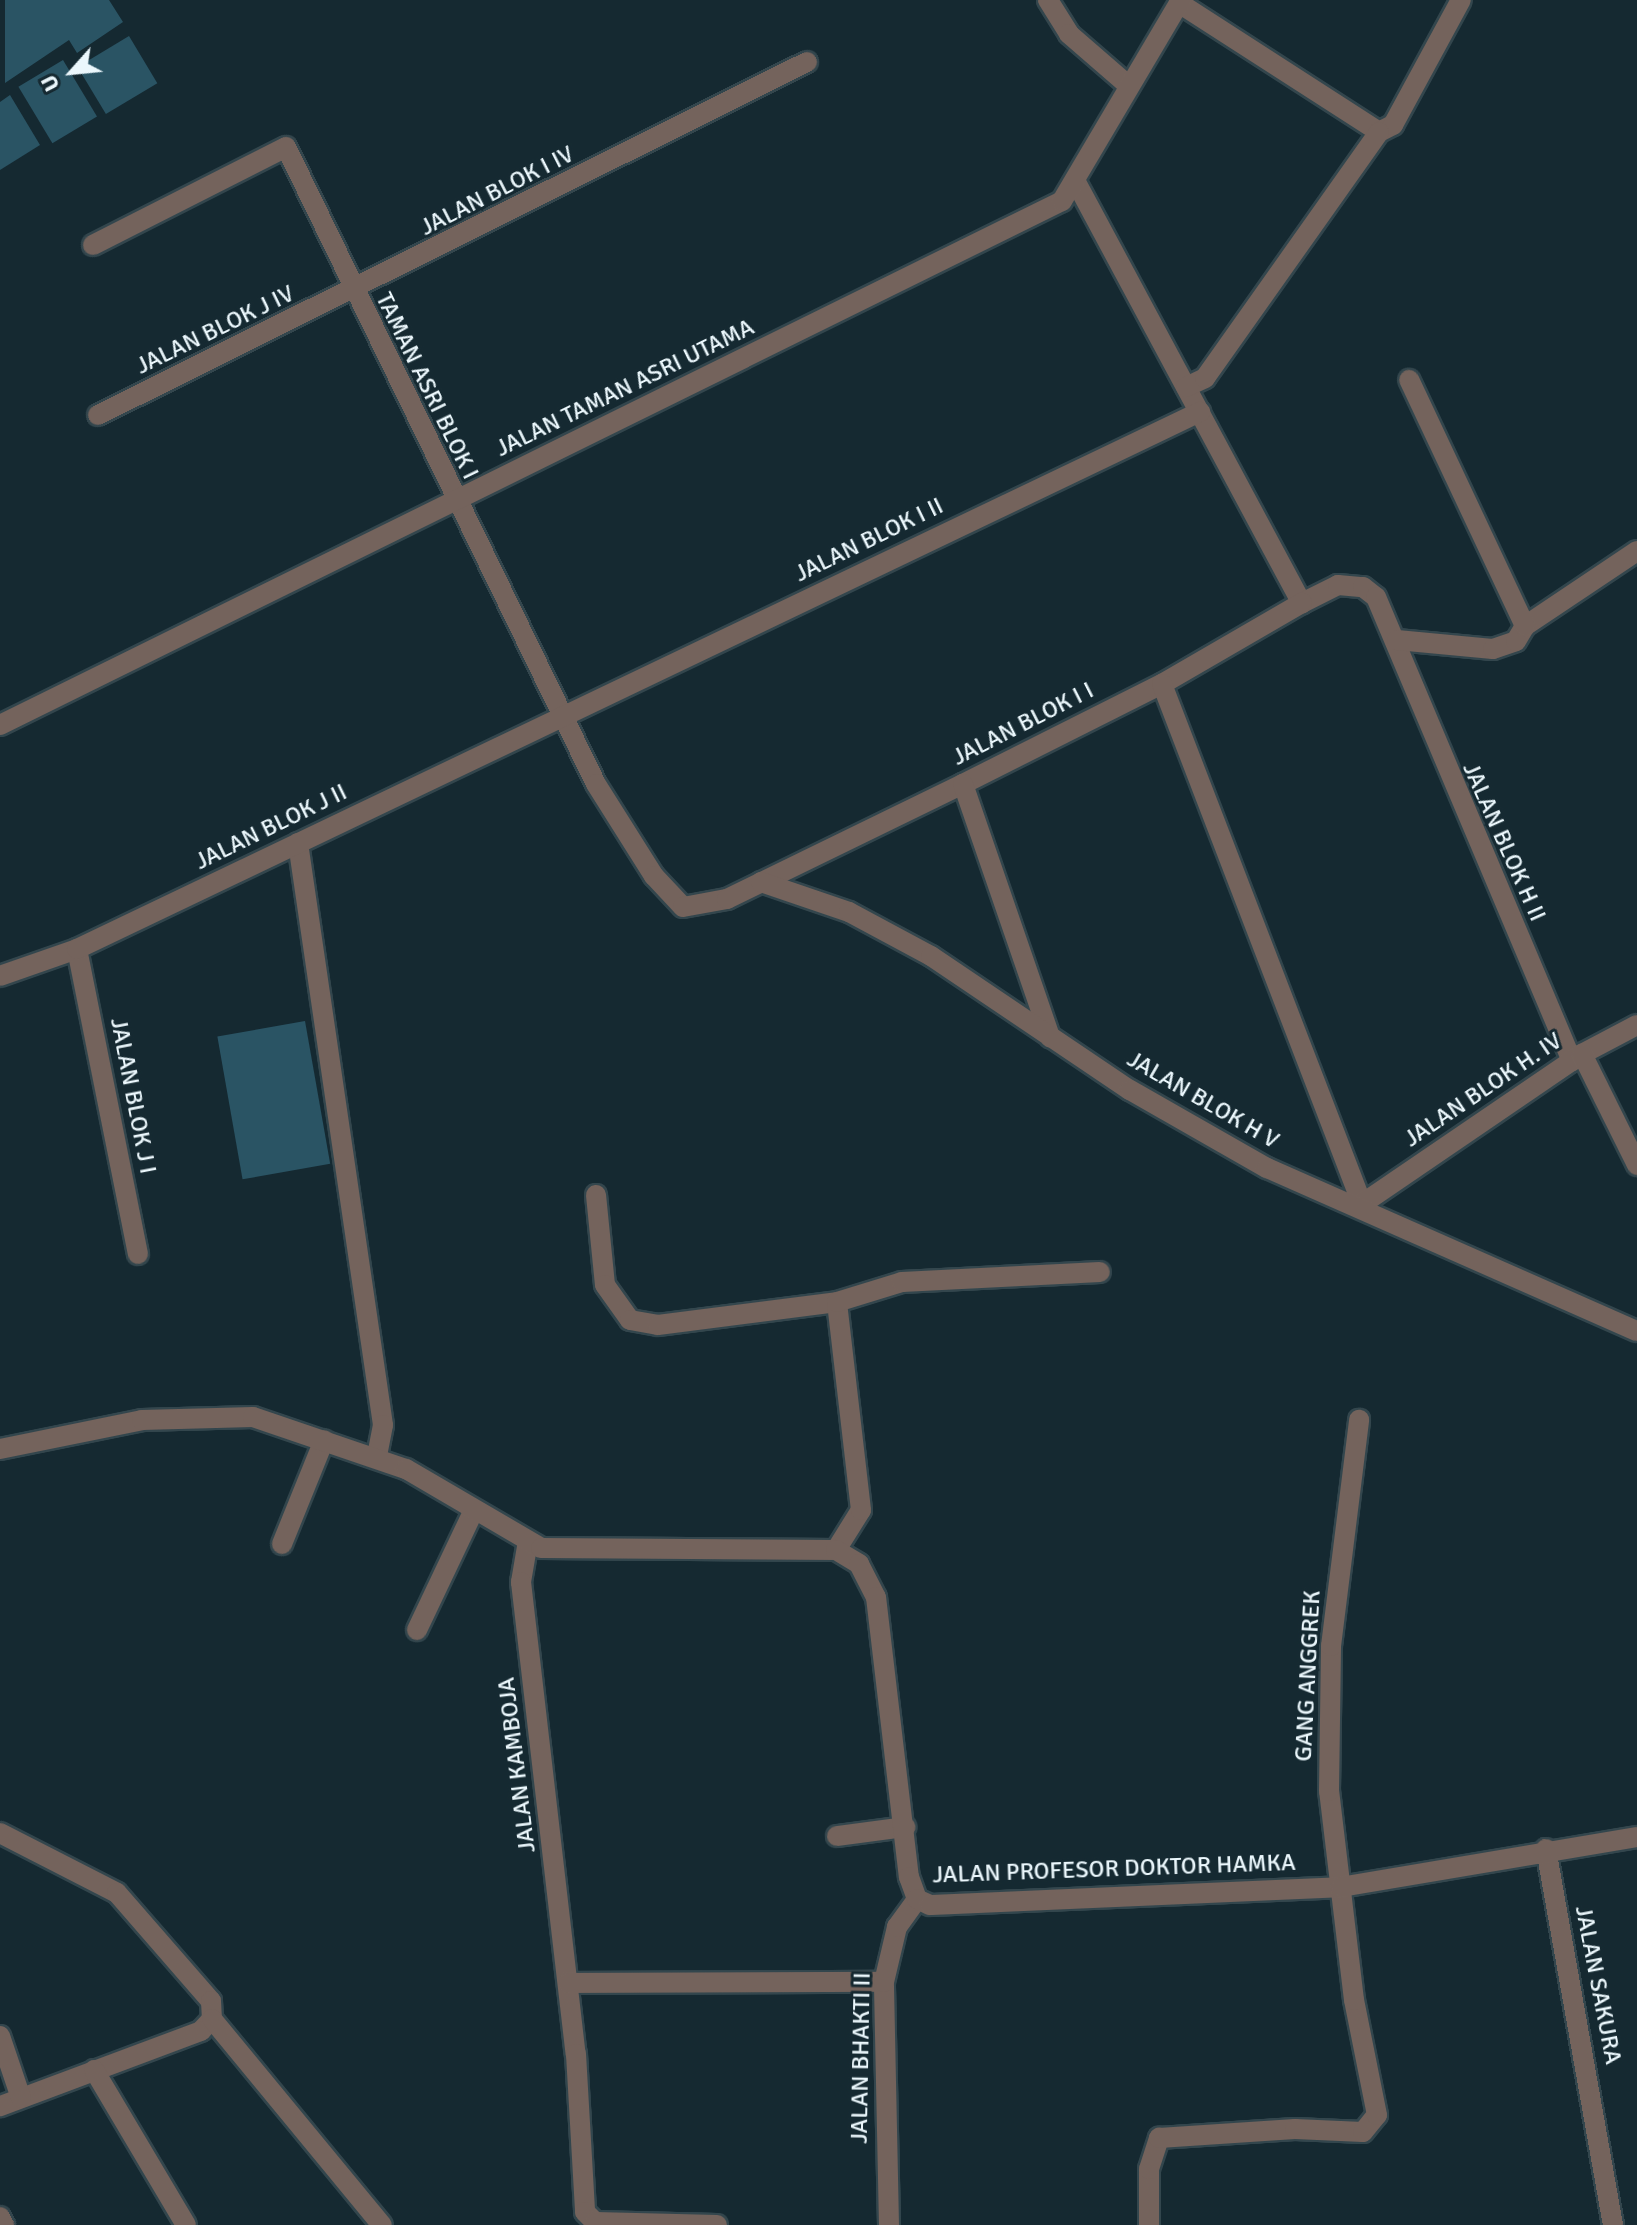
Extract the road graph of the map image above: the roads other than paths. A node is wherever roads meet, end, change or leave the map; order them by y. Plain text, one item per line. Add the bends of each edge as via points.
1 (1048, 0) edge
2 (1461, 0) edge
3 (1180, 2) edge
4 (807, 62) dead end
5 (1129, 86) junction
6 (1386, 128) junction
7 (1077, 184) junction
8 (93, 245) dead end
9 (354, 293) junction
10 (1409, 380) dead end
11 (1186, 387) junction
12 (1200, 412) junction
13 (98, 415) dead end
14 (454, 502) junction
15 (1637, 551) edge
16 (1302, 603) junction
17 (1525, 626) junction
18 (1397, 640) junction
19 (1162, 684) junction
20 (562, 717) junction
21 (0, 725) edge
22 (963, 784) junction
23 (298, 843) junction
24 (761, 882) junction
25 (77, 949) junction
26 (0, 976) edge
27 (1637, 1025) edge
28 (1050, 1037) junction
29 (1577, 1057) junction
30 (1637, 1165) edge
31 (596, 1195) dead end
32 (1362, 1204) junction
33 (138, 1254) dead end
34 (1100, 1272) dead end
35 (837, 1302) junction
36 (1637, 1331) edge
37 (1359, 1420) dead end
38 (324, 1440) junction
39 (0, 1449) edge
40 (377, 1456) junction
41 (473, 1512) junction
42 (528, 1541) junction
43 (282, 1544) dead end
44 (836, 1550) junction
45 (417, 1630) dead end
46 (905, 1827) junction
47 (0, 1833) edge
48 (837, 1836) dead end
49 (1637, 1837) edge
50 (1546, 1849) junction
51 (1341, 1887) junction
52 (917, 1899) junction
53 (884, 1982) junction
54 (568, 1983) junction
55 (212, 2019) junction
56 (0, 2036) edge
57 (94, 2070) junction
58 (21, 2098) junction
59 (0, 2106) edge
60 (0, 2217) edge
61 (4, 2225) edge
62 (186, 2225) edge
63 (382, 2225) edge
64 (717, 2225) edge
65 (889, 2225) edge
66 (1149, 2225) edge
67 (1613, 2225) edge

1 - 5 street via 1069,34
2 - 6 street
3 - 5 street, JALAN TAMAN ASRI UTAMA
3 - 6 street
4 - 9 street, JALAN BLOK I IV
5 - 7 street, JALAN TAMAN ASRI UTAMA
6 - 11 street via 1205,378
7 - 11 street
7 - 14 street, JALAN TAMAN ASRI UTAMA via 1062,201
8 - 9 street via 286,147
9 - 13 street, JALAN BLOK J IV
9 - 14 street, TAMAN ASRI BLOK I
10 - 17 street
11 - 12 street
12 - 16 street
12 - 20 street, JALAN BLOK I II
14 - 20 street, TAMAN ASRI BLOK I
14 - 21 street, JALAN TAMAN ASRI UTAMA
15 - 17 street
16 - 18 street, JALAN BLOK H II via 1338,585 1363,587 1376,597
16 - 19 street, JALAN BLOK I I
17 - 18 street via 1516,641 1493,649
18 - 29 street, JALAN BLOK H II via 1427,731
19 - 22 street, JALAN BLOK I I
19 - 32 street
20 - 23 street, JALAN BLOK J II
20 - 24 street, JALAN BLOK I I via 654,876 683,907 704,907
22 - 24 street, JALAN BLOK I I
22 - 28 street
23 - 25 street, JALAN BLOK J II
23 - 40 street via 383,1425
24 - 28 street, JALAN BLOK H V via 849,912 918,949
25 - 26 street, JALAN BLOK J II
25 - 33 street, JALAN BLOK J I
27 - 29 street, JALAN BLOK H. IV
28 - 32 street, JALAN BLOK H V via 1267,1168
29 - 30 street, JALAN BLOK H II
29 - 32 street, JALAN BLOK H. IV
31 - 35 street via 605,1285 630,1320 658,1325
32 - 36 street, JALAN BLOK H V
34 - 35 street via 902,1282
35 - 44 street via 861,1510
37 - 51 street, GANG ANGGREK via 1331,1646 1329,1791
38 - 39 street via 253,1417 142,1420
38 - 40 street
38 - 43 street
40 - 41 street
41 - 42 street
41 - 45 street
42 - 44 street via 562,1551
42 - 54 street, JALAN KAMBOJA via 521,1582
44 - 46 street, JALAN PROFESOR DOKTOR HAMKA via 859,1564 876,1597
46 - 48 street
46 - 52 street, JALAN PROFESOR DOKTOR HAMKA
47 - 55 street via 117,1893 211,2001
49 - 50 street, JALAN PROFESOR DOKTOR HAMKA
50 - 51 street, JALAN PROFESOR DOKTOR HAMKA
50 - 67 street, JALAN SAKURA
51 - 52 street, JALAN PROFESOR DOKTOR HAMKA via 939,1906
51 - 66 street, GANG ANGGREK via 1377,2115 1372,2126 1363,2132 1159,2138 1149,2169
52 - 53 street, JALAN BHAKTI II via 897,1927
53 - 54 street
53 - 65 street, JALAN BHAKTI II
54 - 64 street, JALAN KAMBOJA via 589,2219
55 - 57 street via 201,2031
55 - 63 street
56 - 58 street
57 - 58 street
57 - 62 street
58 - 59 street
60 - 61 street

